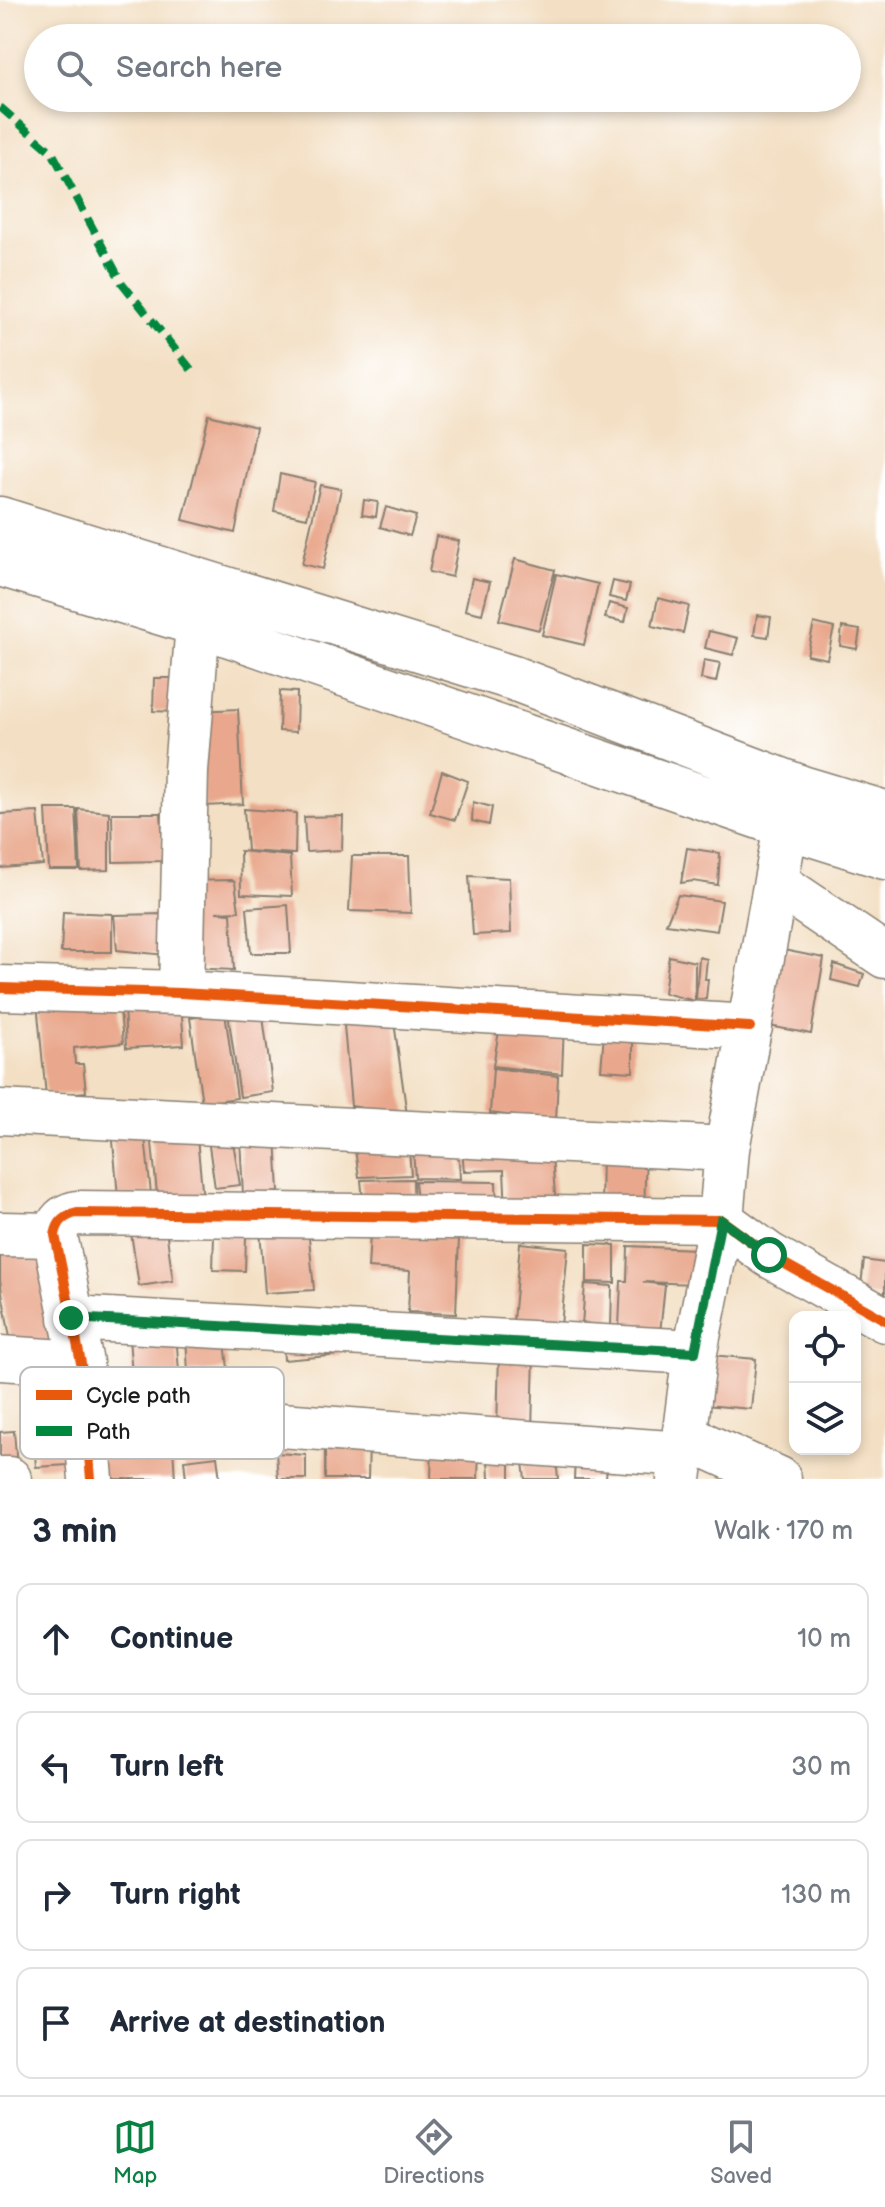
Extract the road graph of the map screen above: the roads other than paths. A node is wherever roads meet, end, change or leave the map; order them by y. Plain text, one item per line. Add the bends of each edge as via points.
1 (0, 519) edge
2 (0, 564) edge
3 (198, 624) junction
4 (885, 813) edge
5 (786, 826) junction
6 (885, 857) edge
7 (777, 883) junction
8 (885, 956) edge
9 (0, 988) edge
10 (181, 993) junction
11 (750, 1027) junction
12 (0, 1112) edge
13 (727, 1149) junction
14 (721, 1220) junction
15 (0, 1234) edge
16 (55, 1235) junction
17 (71, 1318) junction
18 (885, 1320) edge
19 (695, 1352) junction
20 (0, 1358) edge
21 (81, 1363) junction
22 (81, 1367) edge
23 (284, 1425) edge
24 (683, 1457) edge
25 (89, 1459) edge
26 (0, 1479) edge
27 (9, 1479) edge
28 (91, 1479) edge
29 (779, 1479) edge

1 - 4 main road via 513,678 802,788
2 - 3 main road
3 - 5 main road
3 - 10 main road via 186,770
5 - 6 main road
5 - 7 main road
7 - 8 main road
7 - 11 main road
9 - 10 main road
10 - 11 main road
11 - 13 main road
12 - 13 main road
13 - 14 main road
14 - 16 main road via 77,1213 58,1224
14 - 18 main road via 769,1255
14 - 19 main road
15 - 16 main road
16 - 17 main road
17 - 19 main road
17 - 21 main road
19 - 24 main road
20 - 21 main road
21 - 22 main road
23 - 24 main road
24 - 29 main road
25 - 28 main road
26 - 27 main road

